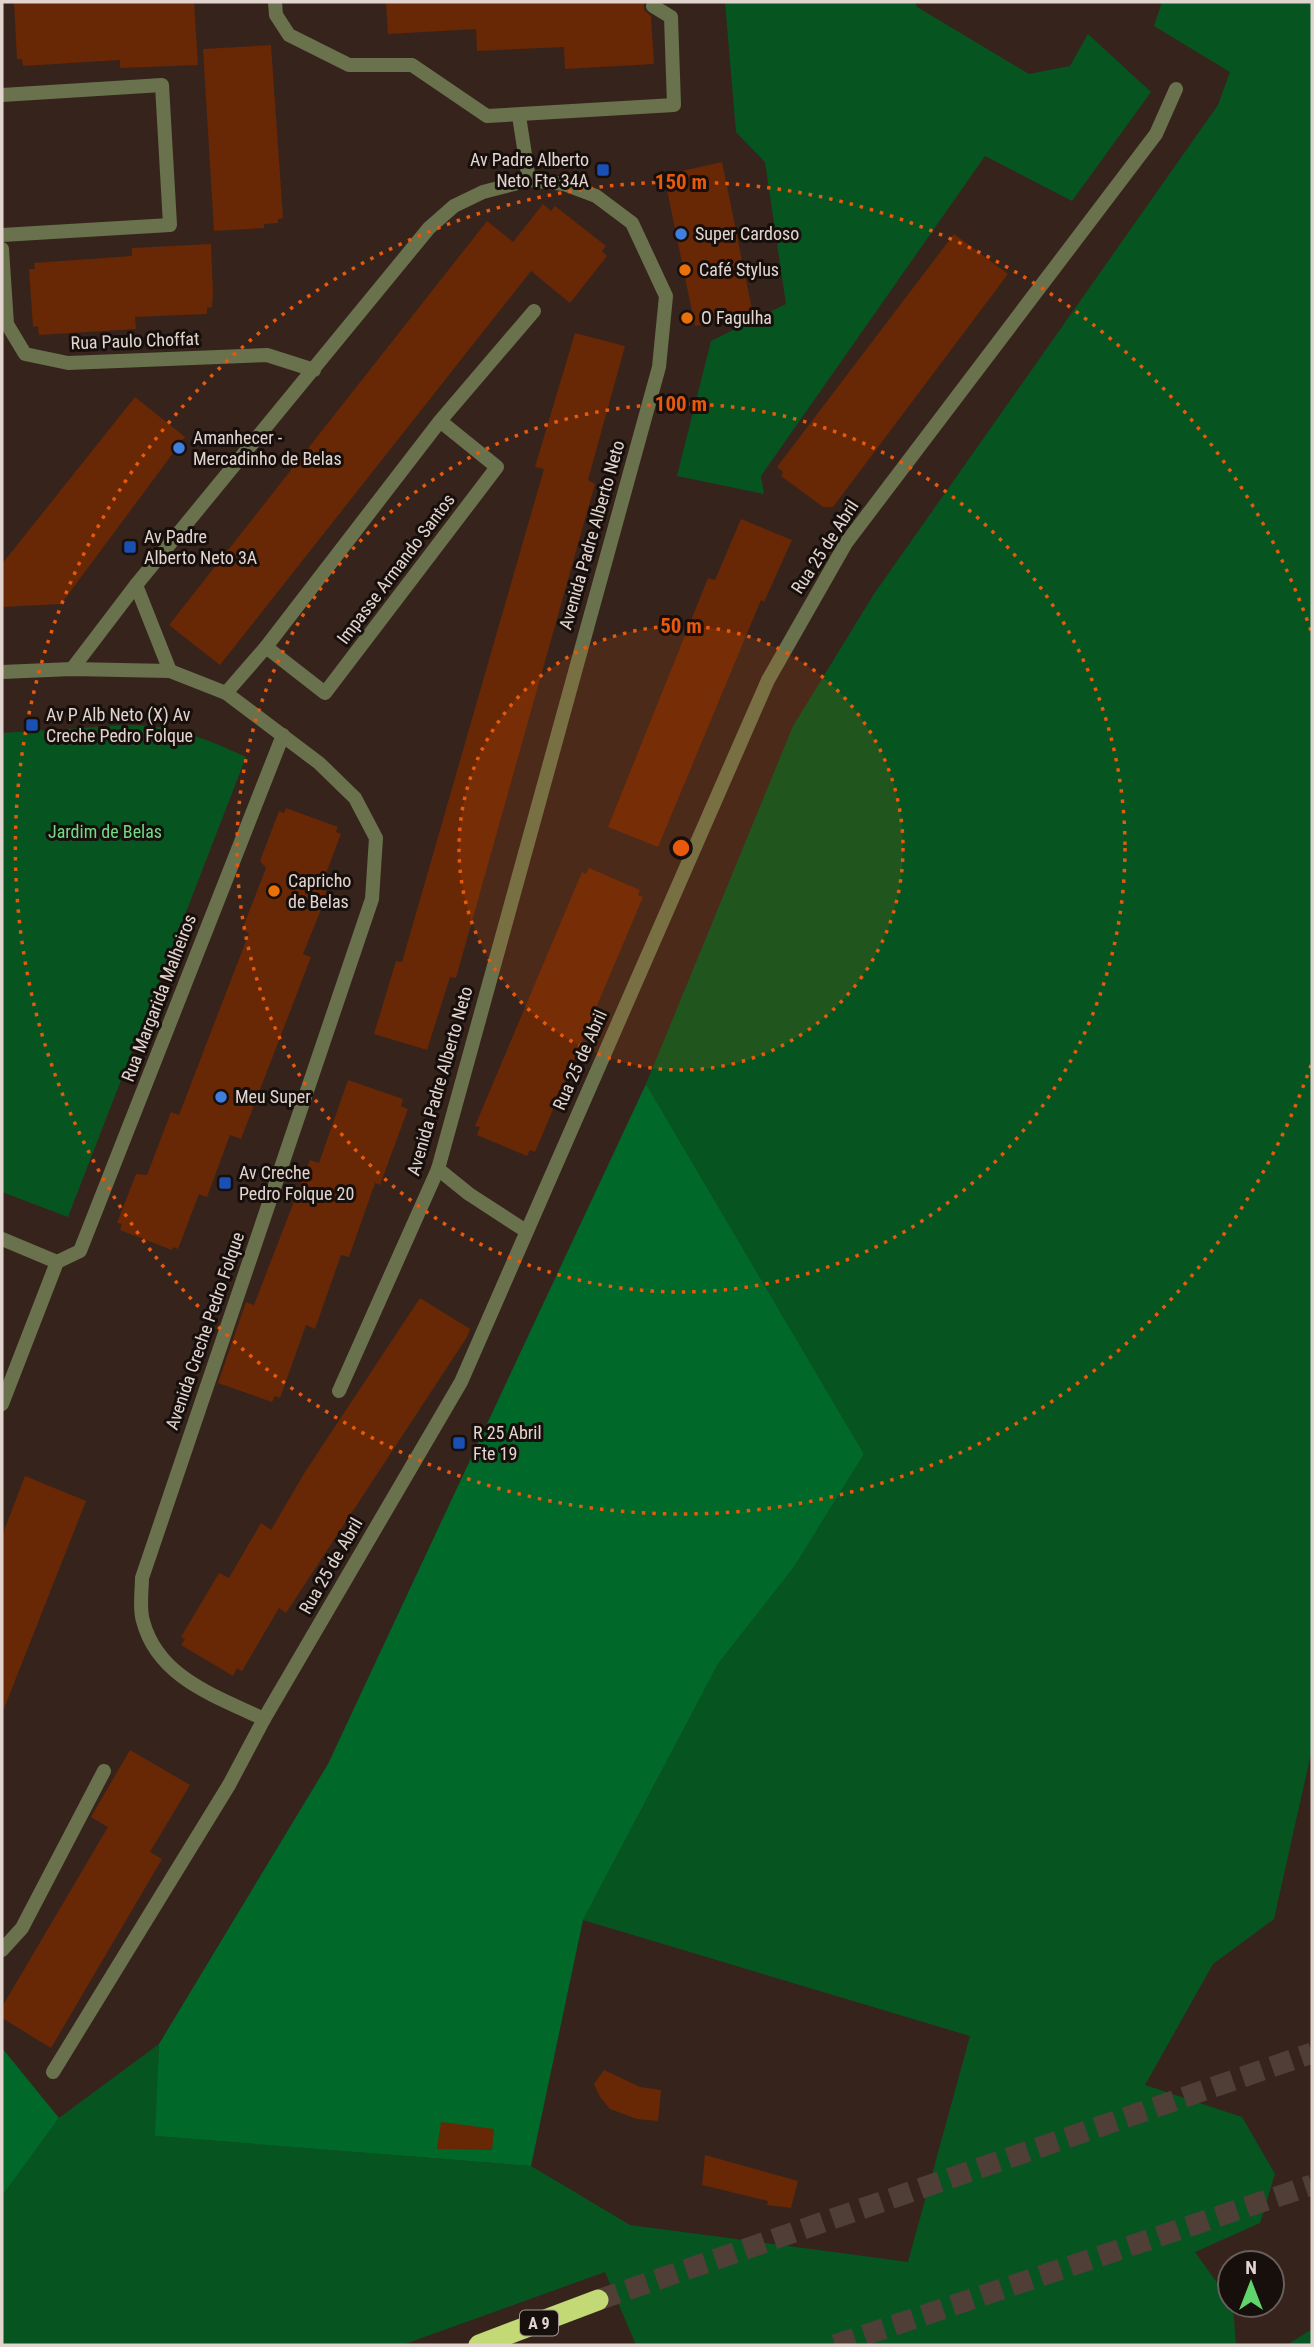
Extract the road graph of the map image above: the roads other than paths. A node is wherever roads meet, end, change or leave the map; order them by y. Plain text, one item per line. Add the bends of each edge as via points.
1 (275, 2) edge
2 (653, 6) dead end
3 (1176, 89) dead end
4 (2, 95) edge
5 (519, 116) junction
6 (529, 180) junction
7 (2, 234) edge
8 (2, 249) edge
9 (534, 311) dead end
10 (314, 370) junction
11 (440, 421) junction
12 (135, 585) junction
13 (266, 647) junction
14 (72, 669) junction
15 (170, 671) junction
16 (2, 672) edge
17 (226, 693) junction
18 (283, 735) junction
19 (438, 1169) junction
20 (526, 1231) junction
21 (2, 1239) edge
22 (57, 1262) junction
23 (339, 1391) dead end
24 (2, 1404) edge
25 (264, 1719) junction
26 (104, 1771) dead end
27 (2, 1950) edge
28 (53, 2072) dead end
29 (598, 2300) tunnel mouth
30 (480, 2345) edge

1 - 5 street via 276,15 289,35 349,65 412,65 487,116
2 - 5 street via 671,17 674,105
3 - 20 street, Rua 25 de Abril via 1156,134 845,543 768,680
4 - 7 street via 162,85 170,225
5 - 6 street
6 - 10 street, Avenida Padre Alberto Neto via 483,192 454,206 429,228
6 - 19 street, Avenida Padre Alberto Neto via 564,184 596,196 632,223 666,296 659,367
8 - 10 street, Rua Paulo Choffat via 7,324 25,354 68,363 267,355
9 - 11 street
10 - 12 street, Avenida Padre Alberto Neto
11 - 13 street
11 - 13 street, Impasse Armando Santos via 497,467 326,693
12 - 14 street, Avenida Padre Alberto Neto
12 - 15 street
13 - 17 street
14 - 15 street, Avenida Creche Pedro Folque
14 - 16 street, Avenida Creche Pedro Folque
15 - 17 street, Avenida Creche Pedro Folque
17 - 18 street, Avenida Creche Pedro Folque
18 - 22 street, Rua Margarida Malheiros via 80,1251
18 - 25 street, Avenida Creche Pedro Folque via 355,798 376,838 372,900 142,1578 142,1619 159,1657 187,1682
19 - 20 street
19 - 23 street, Avenida Padre Alberto Neto
20 - 25 street, Rua 25 de Abril via 461,1382
21 - 22 street
22 - 24 street
25 - 28 street, Rua 25 de Abril via 225,1793
26 - 27 street via 22,1928
29 - 30 highway, A 9

